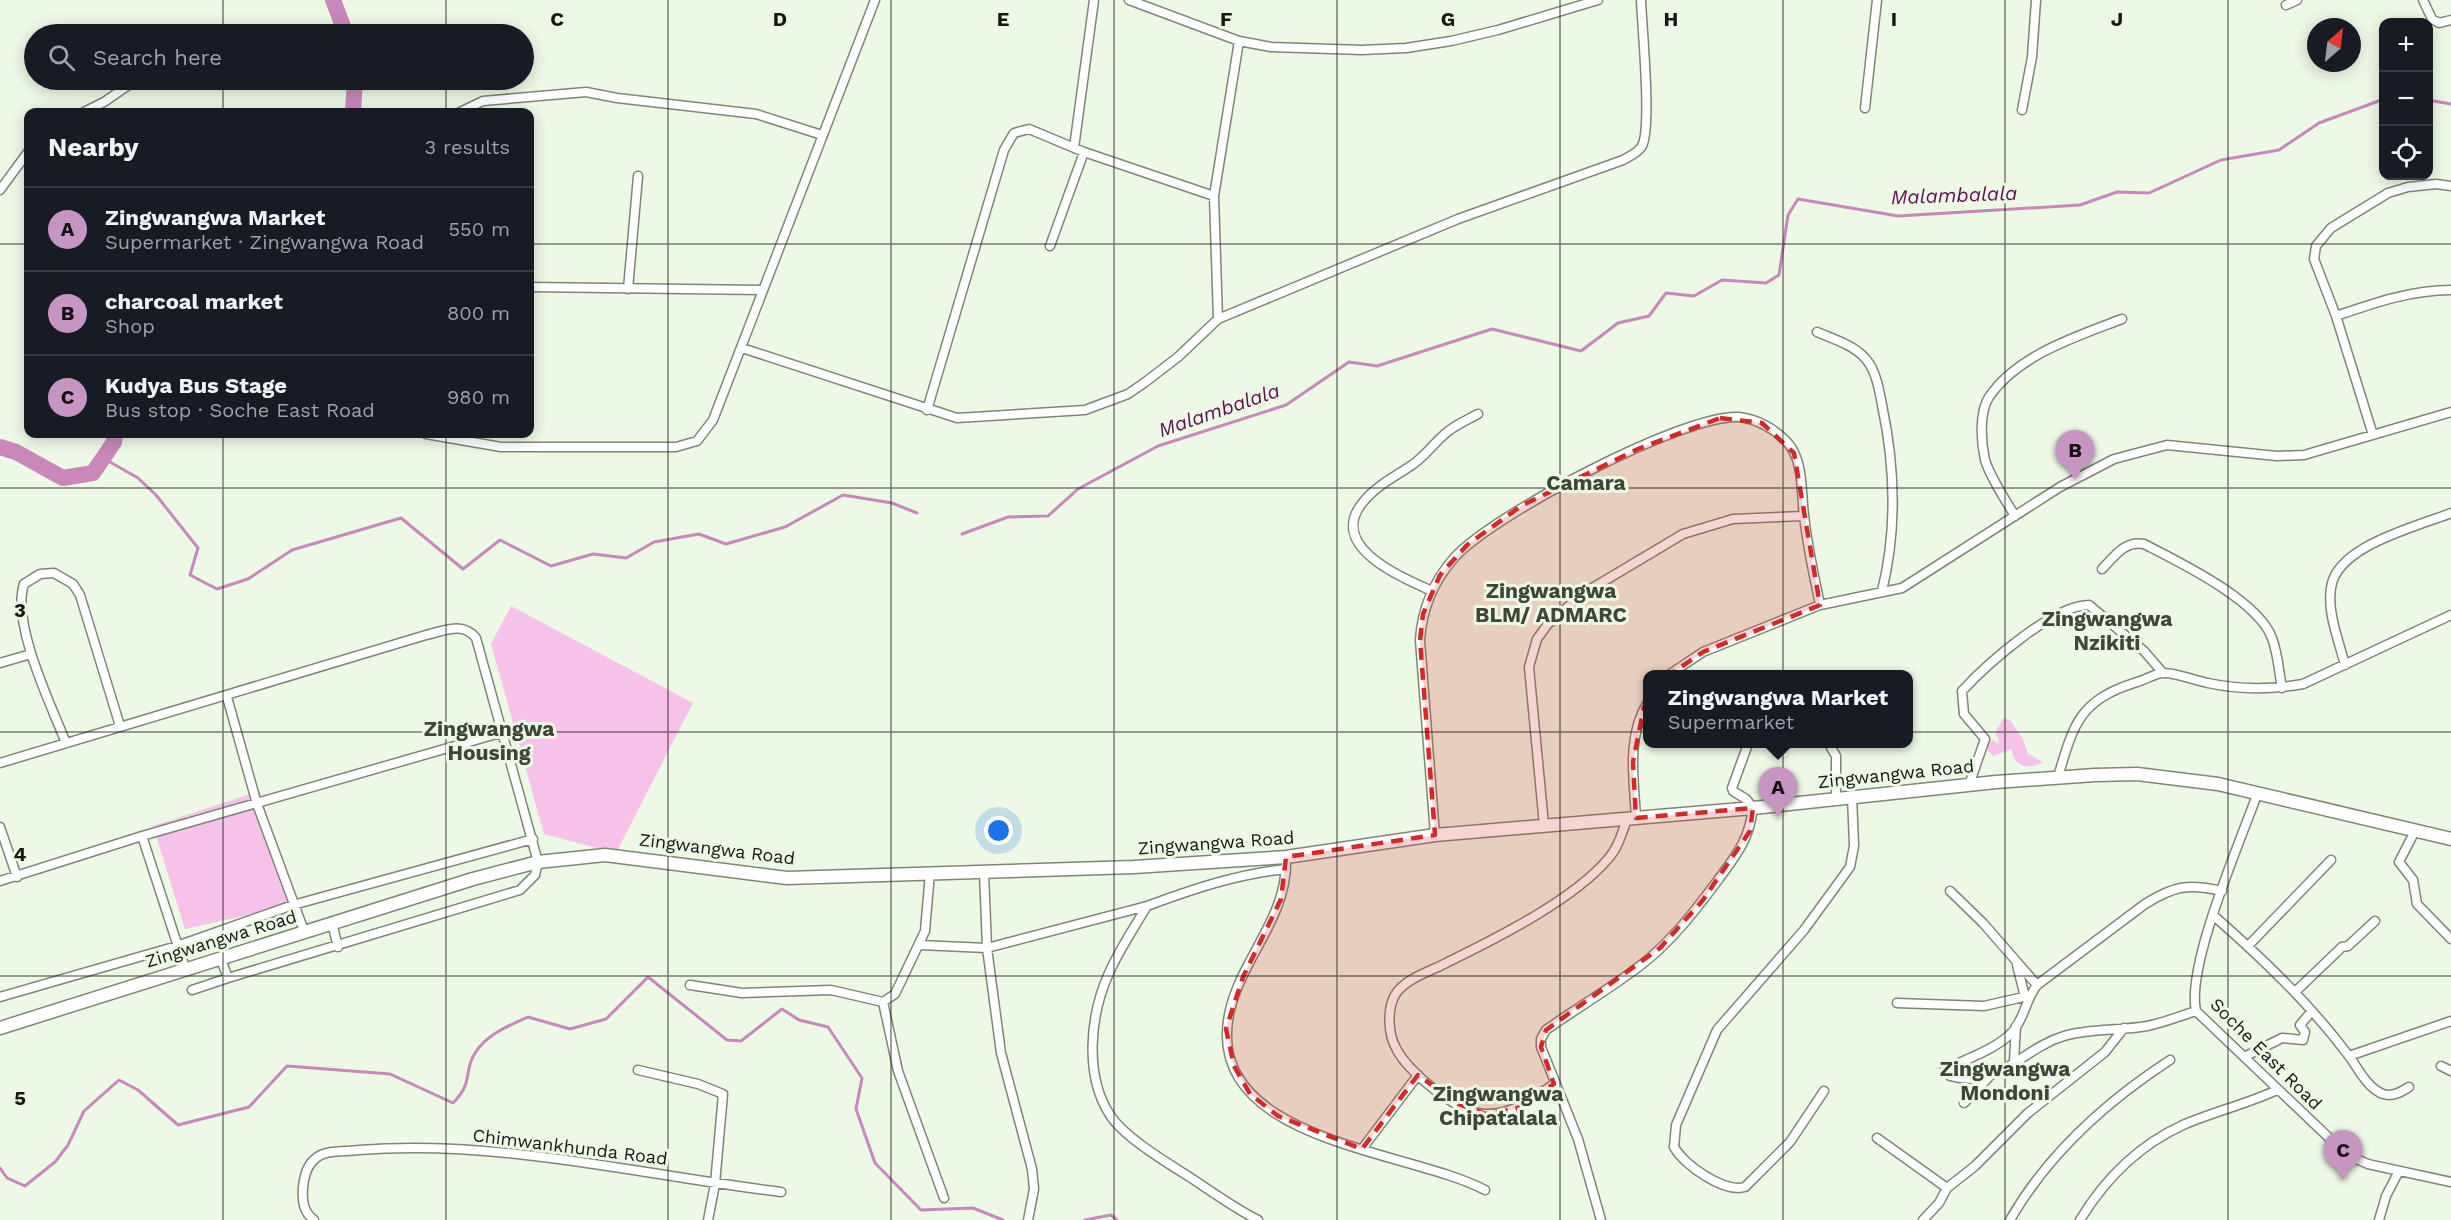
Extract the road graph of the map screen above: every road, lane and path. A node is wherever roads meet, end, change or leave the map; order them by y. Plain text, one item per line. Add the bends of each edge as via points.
1 (875, 0) edge
2 (1094, 0) edge
3 (1129, 0) edge
4 (1598, 0) edge
5 (1641, 0) edge
6 (1877, 0) edge
7 (2036, 0) edge
8 (2297, 0) edge
9 (2423, 0) edge
10 (2286, 5) dead end
11 (2451, 20) edge
12 (1239, 41) junction
13 (121, 90) edge
14 (483, 101) junction
15 (92, 108) edge
16 (468, 108) edge
17 (482, 108) edge
18 (1865, 108) dead end
19 (2022, 110) dead end
20 (822, 135) junction
21 (1074, 147) junction
22 (1084, 152) junction
23 (24, 157) edge
24 (638, 176) dead end
25 (2451, 186) edge
26 (0, 190) edge
27 (1214, 196) junction
28 (1050, 246) dead end
29 (534, 287) edge
30 (628, 289) junction
31 (762, 290) junction
32 (2451, 290) edge
33 (2336, 316) junction
34 (1218, 319) junction
35 (2122, 319) dead end
36 (1816, 332) dead end
37 (742, 348) junction
38 (927, 410) junction
39 (2451, 412) edge
40 (1478, 414) dead end
41 (2373, 435) junction
42 (449, 438) edge
43 (2451, 513) edge
44 (1804, 516) junction
45 (2015, 516) junction
46 (2102, 569) dead end
47 (1432, 591) junction
48 (1882, 591) junction
49 (1820, 605) junction
50 (2451, 615) edge
51 (31, 654) junction
52 (0, 663) edge
53 (2344, 665) junction
54 (1676, 670) edge
55 (2163, 673) junction
56 (2282, 688) junction
57 (227, 697) junction
58 (1643, 710) edge
59 (120, 726) junction
60 (500, 733) junction
61 (66, 743) junction
62 (1747, 748) edge
63 (1831, 748) edge
64 (0, 763) edge
65 (2058, 777) junction
66 (1969, 785) junction
67 (2258, 792) junction
68 (1852, 796) junction
69 (1836, 797) junction
70 (257, 804) junction
71 (1753, 808) junction
72 (1632, 818) junction
73 (1544, 825) junction
74 (0, 827) edge
75 (2415, 831) junction
76 (1435, 835) junction
77 (142, 836) junction
78 (533, 839) junction
79 (2451, 839) edge
80 (2331, 860) dead end
81 (538, 862) junction
82 (1286, 863) junction
83 (930, 873) junction
84 (984, 873) junction
85 (17, 877) junction
86 (0, 881) edge
87 (1950, 891) dead end
88 (2222, 891) junction
89 (293, 905) junction
90 (1147, 906) junction
91 (2214, 916) junction
92 (2375, 921) dead end
93 (332, 923) junction
94 (304, 931) junction
95 (2451, 939) edge
96 (919, 945) junction
97 (177, 946) junction
98 (2248, 946) junction
99 (338, 947) junction
100 (987, 948) junction
101 (220, 957) junction
102 (2017, 965) junction
103 (185, 968) junction
104 (228, 978) junction
105 (690, 985) dead end
106 (2037, 985) junction
107 (192, 990) dead end
108 (2295, 992) junction
109 (2026, 996) junction
110 (0, 997) edge
111 (884, 1002) junction
112 (1897, 1003) dead end
113 (2196, 1011) junction
114 (2311, 1012) junction
115 (2451, 1021) edge
116 (2016, 1026) junction
117 (0, 1028) edge
118 (2124, 1028) junction
119 (2349, 1056) junction
120 (2244, 1057) junction
121 (2170, 1060) dead end
122 (2014, 1061) junction
123 (2441, 1066) dead end
124 (638, 1070) dead end
125 (2451, 1071) edge
126 (1418, 1075) junction
127 (1990, 1077) junction
128 (1554, 1084) junction
129 (2409, 1087) dead end
130 (2277, 1090) junction
131 (1824, 1091) dead end
132 (1964, 1103) dead end
133 (1877, 1138) dead end
134 (1362, 1149) junction
135 (2399, 1171) junction
136 (2451, 1182) edge
137 (715, 1184) junction
138 (1947, 1188) junction
139 (1485, 1190) dead end
140 (781, 1192) dead end
141 (944, 1198) dead end
142 (314, 1220) edge
143 (708, 1220) edge
144 (1028, 1220) edge
145 (1258, 1220) edge
146 (1601, 1220) edge
147 (1923, 1220) edge
148 (2010, 1220) edge
149 (2080, 1220) edge
150 (2379, 1220) edge

1 - 20 street
2 - 21 street
3 - 12 street
4 - 12 street via 1498,30 1406,48 1362,50
5 - 34 street via 1646,125 1641,147 1635,154 1458,219
6 - 18 street
7 - 19 street via 2032,57
8 - 10 street
9 - 11 street via 2432,19 2439,23
12 - 27 street
13 - 15 street
14 - 16 street
14 - 17 street
14 - 20 street via 586,92 756,114
20 - 31 street
21 - 22 street
21 - 38 street via 1029,129 1008,140
22 - 27 street
22 - 28 street
23 - 26 street
24 - 30 street
25 - 33 street via 2408,187 2388,193 2320,238 2314,259
27 - 34 street
29 - 30 street
30 - 31 street
31 - 37 street
32 - 33 street via 2382,300
33 - 41 street
34 - 38 street via 1144,383 1105,404 1084,410 995,417 957,418
35 - 45 street via 2044,351 1988,398 1983,412 1986,462
36 - 48 street via 1855,349 1866,359 1879,390 1893,485 1890,552
37 - 38 street
37 - 42 street via 713,420 690,445 501,447
39 - 41 street
40 - 47 street via 1444,434 1421,458 1375,491 1357,511 1355,537 1360,547 1393,573
41 - 45 street via 2304,455 2167,445 2139,451 2091,470
43 - 53 street via 2361,549 2339,566 2330,590
44 - 47 street via 1803,491 1788,442 1762,423 1740,417 1720,418 1638,449 1521,506 1467,545 1440,575
44 - 49 street
44 - 73 street via 1733,519 1683,534 1584,593 1548,624 1537,639 1529,667
45 - 48 street via 1902,588
46 - 56 street via 2126,545 2144,544 2241,602 2272,637
47 - 76 street via 1423,614 1420,640
48 - 49 street
49 - 54 street via 1712,648
50 - 53 street
51 - 52 street
51 - 59 street via 22,590 29,579 54,573 73,584 80,596
51 - 61 street
53 - 56 street via 2321,677
55 - 56 street via 2244,690
55 - 65 street via 2113,689 2087,709 2069,738
55 - 66 street via 2125,633 2089,605 2046,622 2018,640 1962,691 1964,714 1984,739
57 - 59 street
57 - 60 street via 457,627 476,638
57 - 70 street
58 - 72 street via 1634,741
59 - 61 street
60 - 70 street
60 - 78 street
61 - 64 street
62 - 71 street via 1732,788
63 - 69 street via 1836,756
65 - 66 street, Zingwangwa Road
65 - 67 street, Zingwangwa Road via 2137,774
66 - 68 street, Zingwangwa Road
67 - 75 street, Zingwangwa Road
67 - 88 street, Soche East Road
68 - 69 street, Zingwangwa Road
68 - 131 street via 1854,846 1850,867 1818,913 1717,1030 1676,1125 1674,1147 1698,1172 1745,1187 1790,1142
69 - 71 street, Zingwangwa Road
70 - 77 street
70 - 89 street
71 - 72 street, Zingwangwa Road
71 - 128 street via 1746,841 1677,932 1641,965 1543,1034 1541,1047
72 - 73 street, Zingwangwa Road
72 - 126 street via 1609,859 1578,886 1398,991 1390,1017 1392,1039 1402,1058
73 - 76 street, Zingwangwa Road
74 - 85 street
75 - 79 street, Zingwangwa Road
75 - 95 street via 2399,862 2413,880 2417,903
76 - 82 street, Zingwangwa Road
77 - 85 street
77 - 97 street
78 - 81 street
78 - 89 street
80 - 98 street
81 - 83 street, Zingwangwa Road via 605,855 787,878
81 - 93 street, Zingwangwa Road
81 - 99 street via 535,875 520,890
82 - 84 street, Zingwangwa Road
82 - 90 street via 1205,884
82 - 134 street via 1281,899 1230,1008 1226,1029 1229,1052 1242,1082 1261,1105 1299,1126
83 - 84 street, Zingwangwa Road
83 - 96 street via 928,919
84 - 100 street
85 - 86 street
87 - 102 street via 1983,922
88 - 91 street, Soche East Road
88 - 106 street via 2184,885 2164,892
89 - 94 street
89 - 97 street
90 - 100 street
90 - 145 street via 1119,952 1099,1003 1094,1034 1099,1091 1110,1116 1125,1131
91 - 98 street
91 - 113 street, Soche East Road via 2193,991
92 - 108 street
93 - 94 street, Zingwangwa Road
93 - 99 street
94 - 101 street, Zingwangwa Road
96 - 100 street
96 - 111 street via 895,994
97 - 103 street
97 - 110 street
98 - 108 street
99 - 104 street
100 - 144 street via 1001,1053 1032,1169 1034,1189
101 - 103 street, Zingwangwa Road
101 - 104 street
102 - 106 street
102 - 109 street
103 - 117 street, Zingwangwa Road
104 - 107 street
105 - 111 street via 742,993 831,990
106 - 109 street
108 - 114 street
109 - 112 street via 1984,1006
109 - 116 street
111 - 141 street via 898,1071
113 - 118 street via 2148,1026
113 - 120 street, Soche East Road
114 - 119 street
114 - 120 street via 2300,1025 2305,1032 2302,1040 2282,1038
115 - 119 street
116 - 122 street
116 - 127 street via 2002,1042 1945,1069 1958,1078
118 - 122 street via 2065,1036
118 - 138 street via 2105,1052 2028,1113 1981,1161
119 - 129 street via 2381,1094 2397,1094
120 - 130 street, Soche East Road
121 - 148 street via 2139,1080 2064,1146
122 - 127 street
123 - 125 street
124 - 137 street via 723,1094
126 - 128 street via 1458,1104 1486,1114 1518,1108
126 - 134 street
127 - 132 street
128 - 146 street via 1578,1139
130 - 135 street, Soche East Road via 2347,1155
130 - 149 street via 2186,1124 2150,1142 2108,1181
133 - 138 street
134 - 139 street via 1463,1179
135 - 136 street, Soche East Road
135 - 150 street
137 - 140 street, Chimwankhunda Road
137 - 142 street, Chimwankhunda Road via 567,1159 477,1150 327,1153 315,1158 303,1180 302,1202
137 - 143 street
138 - 147 street

